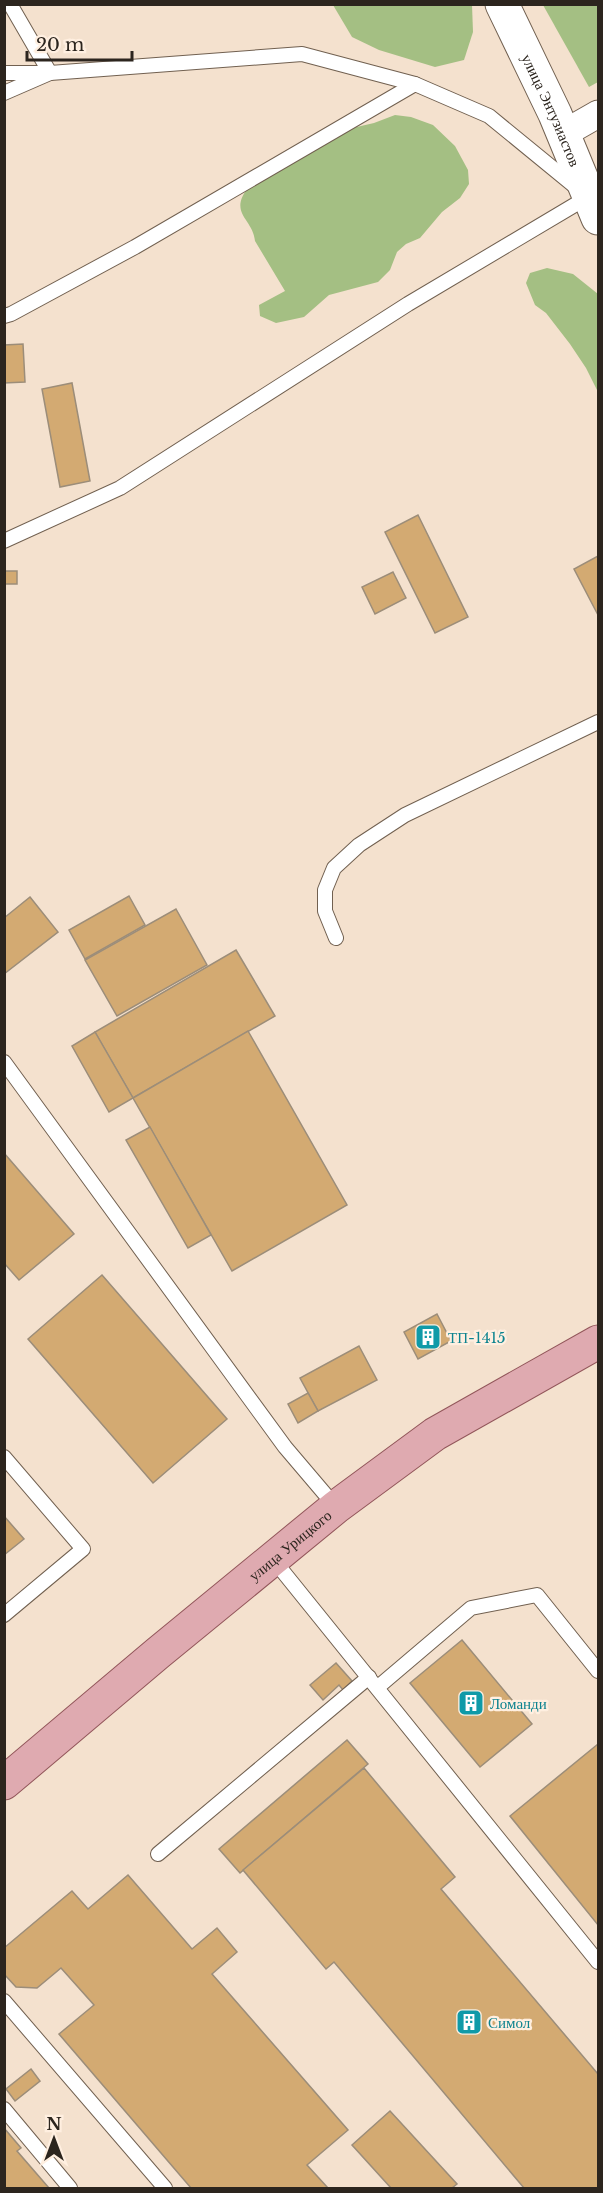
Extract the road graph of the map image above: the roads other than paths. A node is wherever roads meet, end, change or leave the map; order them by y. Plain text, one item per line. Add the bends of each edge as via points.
1 (10, 4) edge
2 (502, 4) edge
3 (4, 73) edge
4 (50, 73) junction
5 (415, 84) junction
6 (4, 93) edge
7 (598, 114) edge
8 (563, 134) junction
9 (593, 207) edge
10 (7, 311) edge
11 (4, 541) edge
12 (598, 723) edge
13 (336, 938) dead end
14 (4, 1062) edge
15 (598, 1342) edge
16 (4, 1457) edge
17 (336, 1507) junction
18 (272, 1558) junction
19 (4, 1615) edge
20 (598, 1671) edge
21 (373, 1682) junction
22 (4, 1783) edge
23 (158, 1854) dead end
24 (598, 1962) edge
25 (4, 2001) edge
26 (4, 2109) edge
27 (70, 2188) edge
28 (165, 2188) edge

1 - 4 lane
2 - 8 street, улица Энтузиастов
3 - 4 lane
4 - 5 lane via 302,54
4 - 6 lane
5 - 9 lane via 489,116
5 - 10 lane via 139,253
7 - 8 street
8 - 9 street, улица Энтузиастов
9 - 11 lane via 408,304 120,488
12 - 13 lane via 405,815 359,845 334,868 325,890 325,910
14 - 17 lane via 280,1440
15 - 17 main road, улица Урицкого via 435,1434
16 - 19 lane via 82,1549
17 - 18 main road, улица Урицкого
18 - 21 lane
18 - 22 main road, улица Урицкого
20 - 21 lane via 537,1595 471,1608
21 - 23 lane
21 - 24 lane
25 - 28 lane
26 - 27 lane

